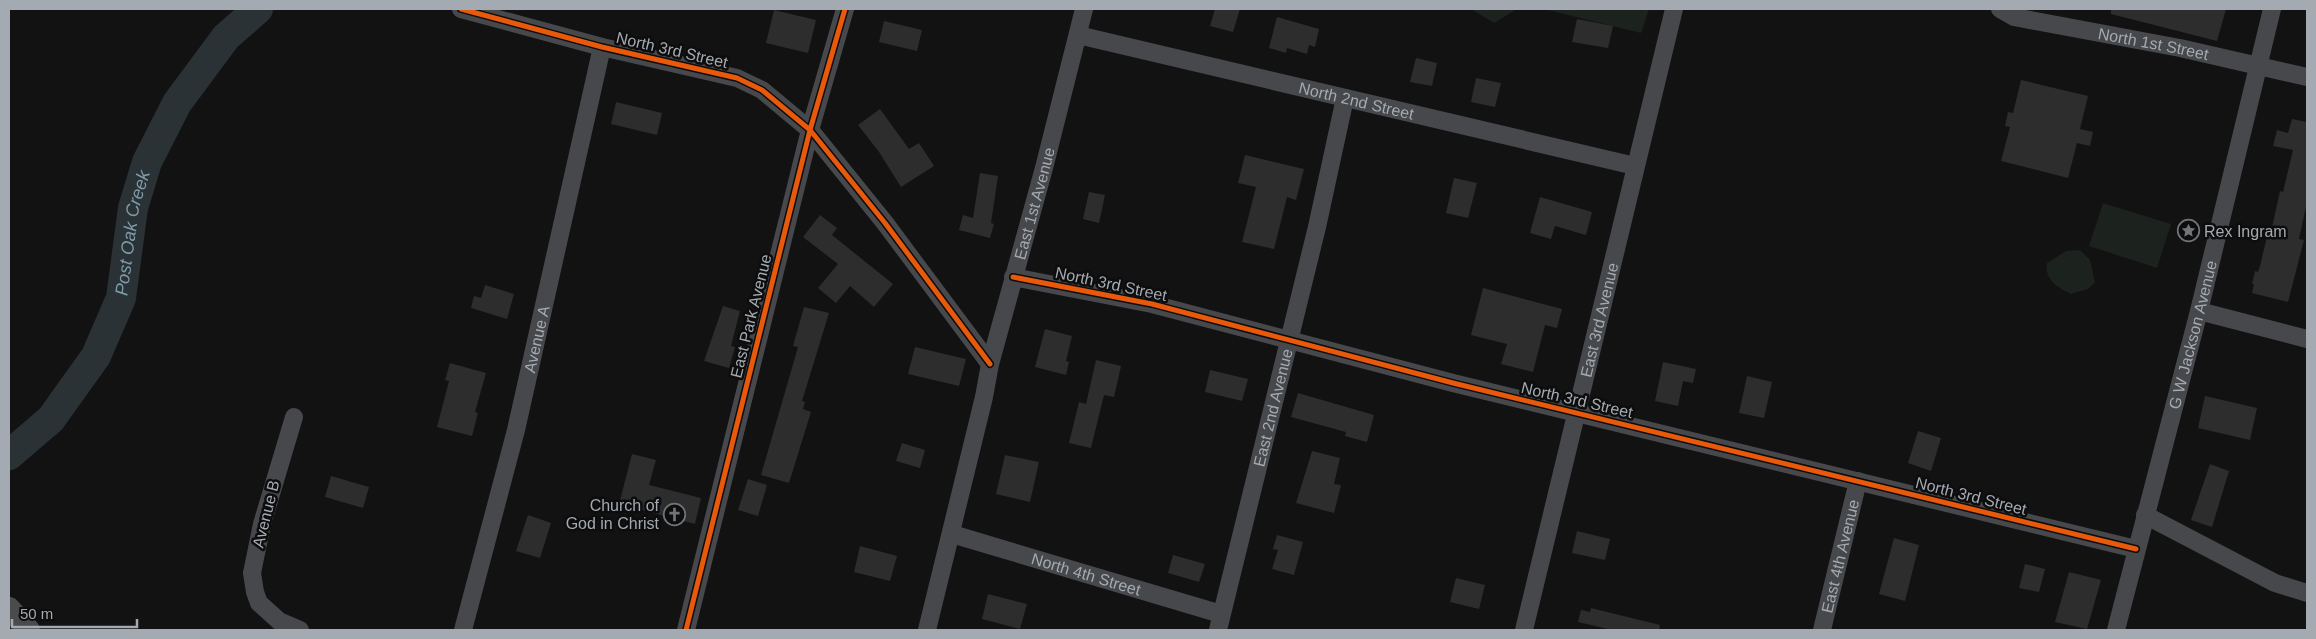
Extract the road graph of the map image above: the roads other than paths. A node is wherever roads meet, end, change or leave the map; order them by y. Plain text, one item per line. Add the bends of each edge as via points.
1 (461, 9) edge
2 (845, 9) edge
3 (1084, 9) edge
4 (1674, 9) edge
5 (2000, 9) edge
6 (2272, 9) edge
7 (1078, 35) junction
8 (602, 47) junction
9 (2257, 64) junction
10 (2307, 77) edge
11 (1345, 98) junction
12 (810, 130) junction
13 (1635, 166) junction
14 (1013, 277) junction
15 (2198, 311) junction
16 (2307, 338) edge
17 (1289, 340) junction
18 (990, 364) junction
19 (1576, 413) junction
20 (294, 417) dead end
21 (1858, 481) junction
22 (2145, 515) junction
23 (952, 534) junction
24 (2136, 549) junction
25 (2307, 593) edge
26 (9, 608) edge
27 (1220, 622) edge
28 (29, 630) edge
29 (300, 630) edge
30 (463, 630) edge
31 (686, 630) edge
32 (927, 630) edge
33 (1524, 630) edge
34 (1822, 630) edge
35 (2116, 630) edge

1 - 8 street, North 3rd Street
2 - 12 street, East Park Avenue
3 - 7 street, East 1st Avenue
4 - 13 street, East 3rd Avenue
5 - 9 street, North 1st Street via 2014,17
6 - 9 street, G W Jackson Avenue
7 - 11 street, North 2nd Street
7 - 14 street, East 1st Avenue
8 - 12 street, North 3rd Street via 737,78 762,90
8 - 30 street, Avenue A via 516,430
9 - 10 street, North 1st Street
9 - 15 street, G W Jackson Avenue
11 - 13 street, North 2nd Street
11 - 17 street, East 2nd Avenue
12 - 18 street, North 3rd Street via 886,222
12 - 31 street, East Park Avenue
13 - 19 street, East 3rd Avenue
14 - 17 street, North 3rd Street via 1152,304
14 - 18 street, East 1st Avenue
15 - 16 street
15 - 22 street, G W Jackson Avenue
17 - 19 street, North 3rd Street
17 - 27 street, East 2nd Avenue
18 - 23 street, East 1st Avenue
19 - 21 street, North 3rd Street
19 - 33 street, East 3rd Avenue
20 - 29 street, Avenue B via 262,524 252,573 255,592 264,610
21 - 24 street, North 3rd Street
21 - 34 street, East 4th Avenue
22 - 24 street, G W Jackson Avenue
22 - 25 street via 2275,583
23 - 27 street, North 4th Street
23 - 32 street, East 1st Avenue
24 - 35 street, G W Jackson Avenue
26 - 28 main road

